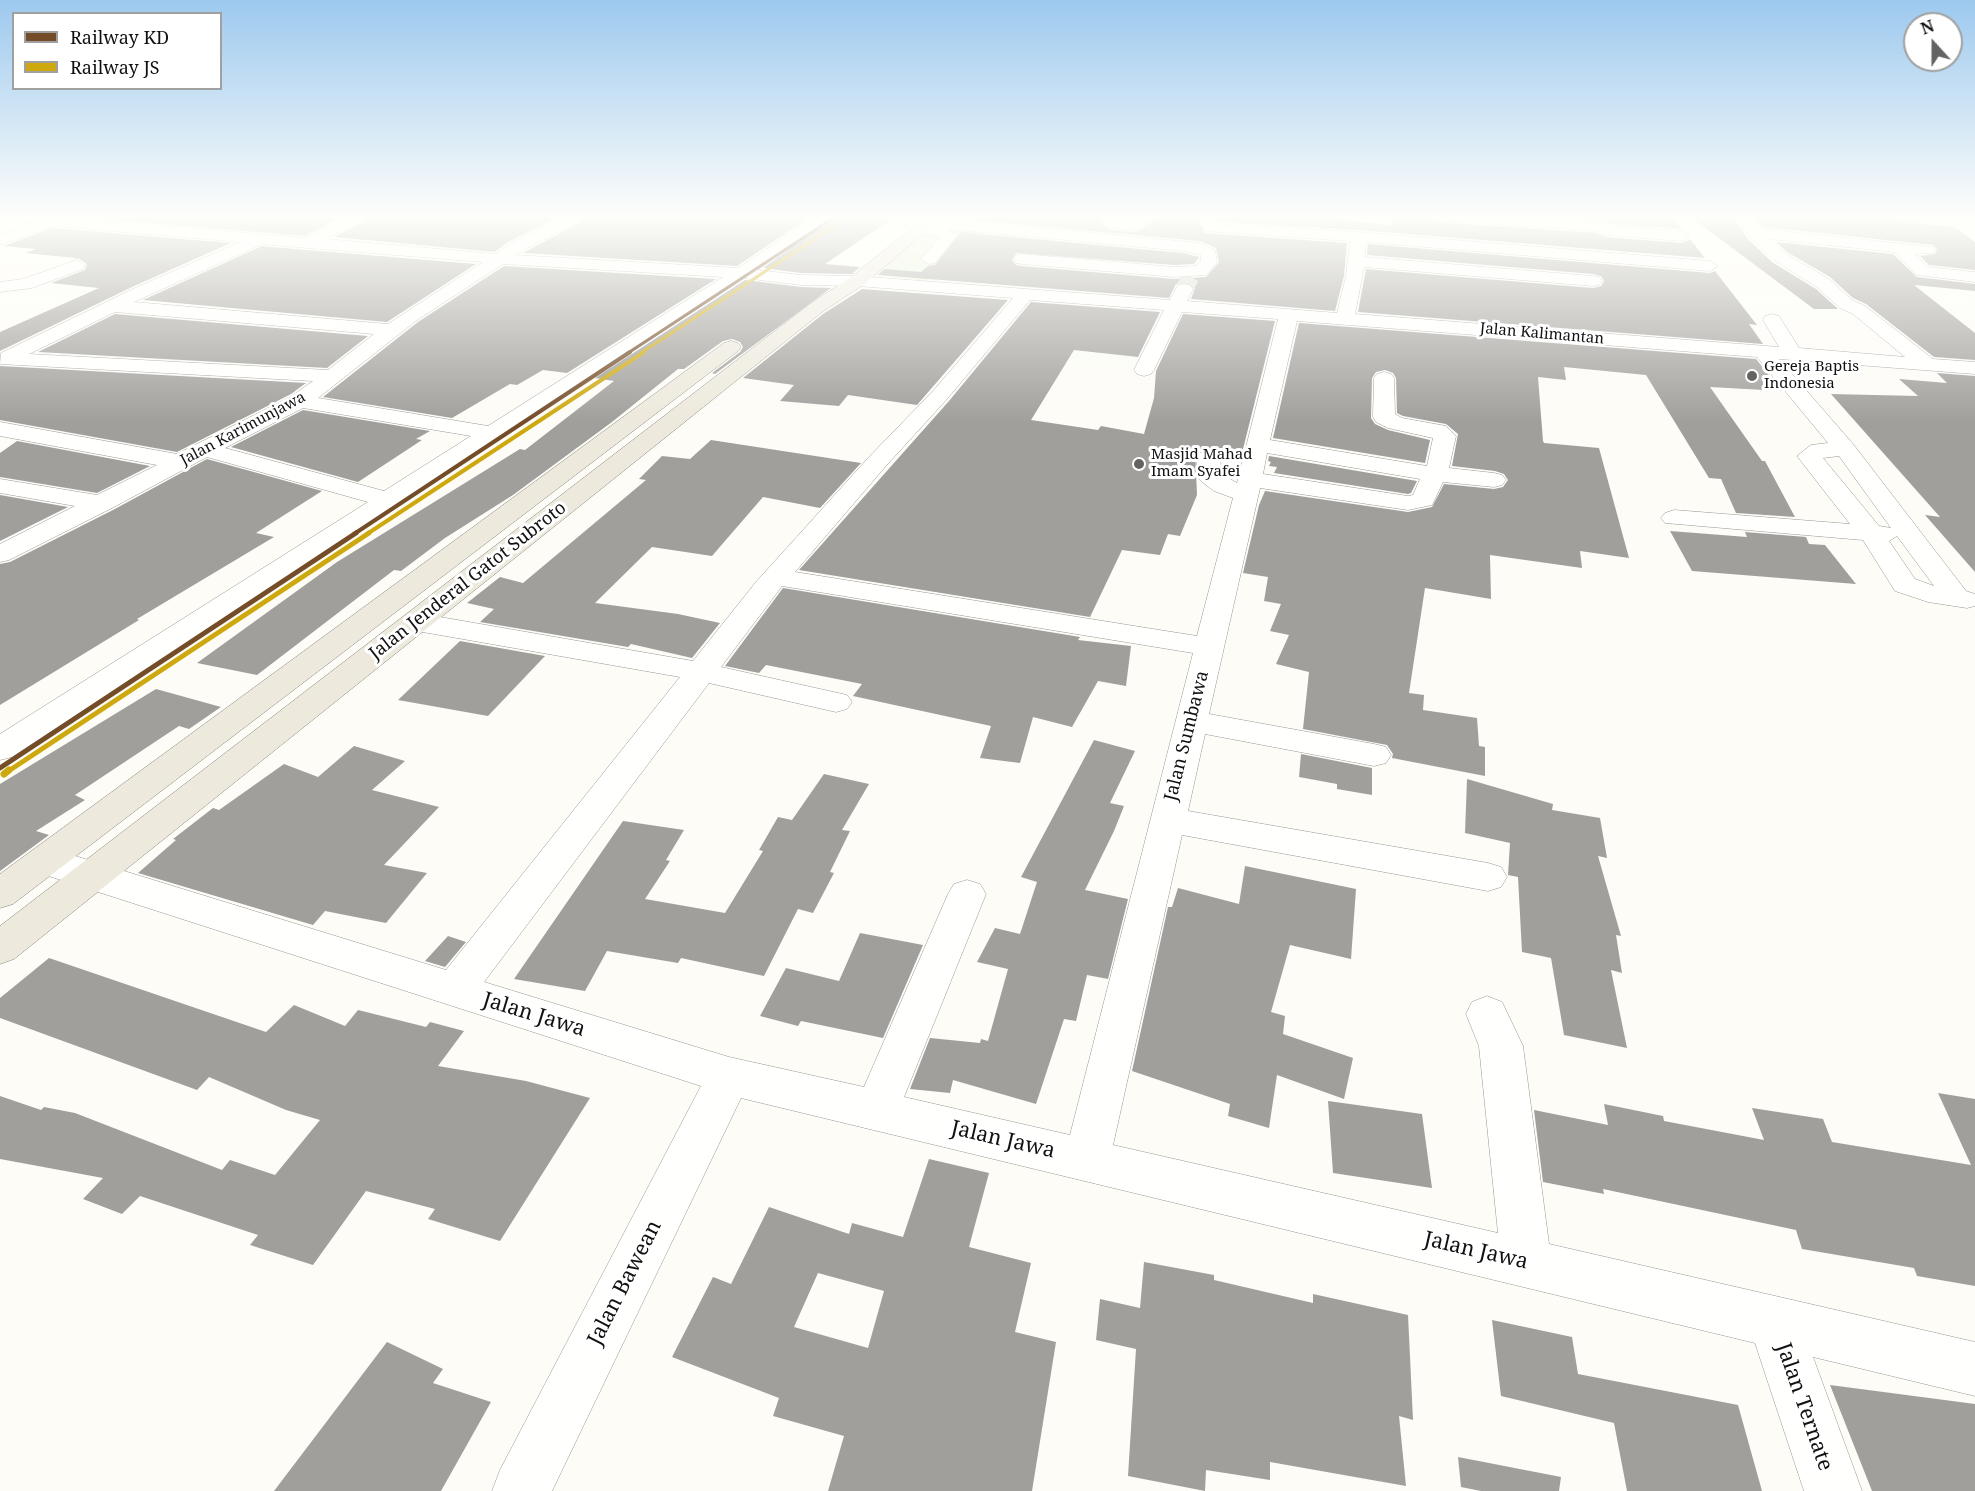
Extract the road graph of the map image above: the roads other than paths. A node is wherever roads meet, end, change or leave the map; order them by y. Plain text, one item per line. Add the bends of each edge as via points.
1 (21, 285) edge
2 (160, 285) edge
3 (461, 285) edge
4 (723, 285) edge
5 (816, 285) edge
6 (852, 285) edge
7 (900, 285) edge
8 (1055, 285) edge
9 (1188, 285) junction
10 (1352, 285) edge
11 (1825, 285) edge
12 (0, 287) edge
13 (1025, 295) junction
14 (1126, 301) junction
15 (113, 306) junction
16 (1859, 310) junction
17 (1885, 311) dead end
18 (1289, 314) junction
19 (1345, 319) junction
20 (1772, 320) dead end
21 (393, 330) junction
22 (1763, 352) junction
23 (1793, 354) junction
24 (3, 360) edge
25 (1927, 364) junction
26 (1975, 368) edge
27 (1144, 370) dead end
28 (333, 376) junction
29 (1384, 378) dead end
30 (300, 401) junction
31 (0, 429) edge
32 (491, 433) junction
33 (1258, 445) junction
34 (1845, 449) junction
35 (207, 450) junction
36 (1208, 458) dead end
37 (182, 462) junction
38 (1433, 474) junction
39 (1494, 480) dead end
40 (0, 486) edge
41 (1247, 487) junction
42 (386, 499) junction
43 (103, 503) junction
44 (1674, 518) dead end
45 (1871, 533) junction
46 (1911, 536) junction
47 (0, 555) edge
48 (777, 577) junction
49 (1966, 600) edge
50 (417, 622) junction
51 (1208, 647) junction
52 (702, 672) junction
53 (836, 702) dead end
54 (1190, 721) junction
55 (0, 749) edge
56 (1374, 754) dead end
57 (1167, 820) junction
58 (46, 861) junction
59 (93, 876) junction
60 (1488, 877) dead end
61 (0, 894) edge
62 (967, 894) dead end
63 (0, 948) edge
64 (454, 990) junction
65 (1487, 1014) dead end
66 (729, 1076) junction
67 (876, 1111) junction
68 (1087, 1158) junction
69 (1526, 1263) junction
70 (1774, 1322) junction
71 (1975, 1369) edge
72 (521, 1491) edge
73 (1833, 1491) edge

1 - 12 street
2 - 15 street
3 - 21 street, Jalan Karimunjawa
4 - 32 street
5 - 58 main road, Jalan Jenderal Gatot Subroto
6 - 50 main road, Jalan Jenderal Gatot Subroto via 807,315
7 - 13 street, Jalan Kalimantan
8 - 14 street via 1108,289 1119,292
9 - 14 street, Jalan Kalimantan
9 - 18 street, Jalan Kalimantan
9 - 27 street
10 - 19 street
11 - 16 street
13 - 14 street, Jalan Kalimantan
13 - 48 street
15 - 21 street
15 - 24 street
16 - 17 street
16 - 25 street
18 - 19 street, Jalan Kalimantan
18 - 33 street, Jalan Sumbawa
19 - 22 street, Jalan Kalimantan
20 - 23 street
21 - 28 street, Jalan Karimunjawa
22 - 23 street, Jalan Kalimantan
22 - 34 street
23 - 25 street, Jalan Kalimantan
24 - 28 street
25 - 26 street, Jalan Kalimantan
28 - 30 street, Jalan Karimunjawa
29 - 38 street via 1384,417 1445,435 1440,462
30 - 32 street
30 - 35 street, Jalan Karimunjawa
31 - 37 street
32 - 42 street
33 - 38 street
33 - 41 street, Jalan Sumbawa
34 - 45 street via 1819,450 1809,456
34 - 46 street
35 - 37 street, Jalan Karimunjawa
35 - 42 street
36 - 41 street via 1210,477 1223,486
37 - 43 street, Jalan Karimunjawa
38 - 39 street
38 - 41 street via 1424,500 1408,503
40 - 43 street
41 - 51 street, Jalan Sumbawa
42 - 55 street
43 - 47 street, Jalan Karimunjawa
44 - 45 street
45 - 46 street
45 - 49 street via 1905,585 1928,594
46 - 49 street
48 - 51 street
48 - 52 street
50 - 52 street
50 - 59 main road, Jalan Jenderal Gatot Subroto
51 - 54 street, Jalan Sumbawa
52 - 53 street
52 - 64 street
54 - 56 street
54 - 57 street, Jalan Sumbawa
57 - 60 street
57 - 68 street, Jalan Sumbawa
58 - 59 street, Jalan Jawa
58 - 61 main road, Jalan Jenderal Gatot Subroto
59 - 63 main road, Jalan Jenderal Gatot Subroto
59 - 64 street, Jalan Jawa
62 - 67 street
64 - 66 street, Jalan Jawa
65 - 69 street via 1501,1046
66 - 67 street, Jalan Jawa
66 - 72 street, Jalan Bawean
67 - 68 street, Jalan Jawa
68 - 69 street, Jalan Jawa
69 - 70 street, Jalan Jawa
70 - 71 street, Jalan Jawa
70 - 73 street, Jalan Ternate

